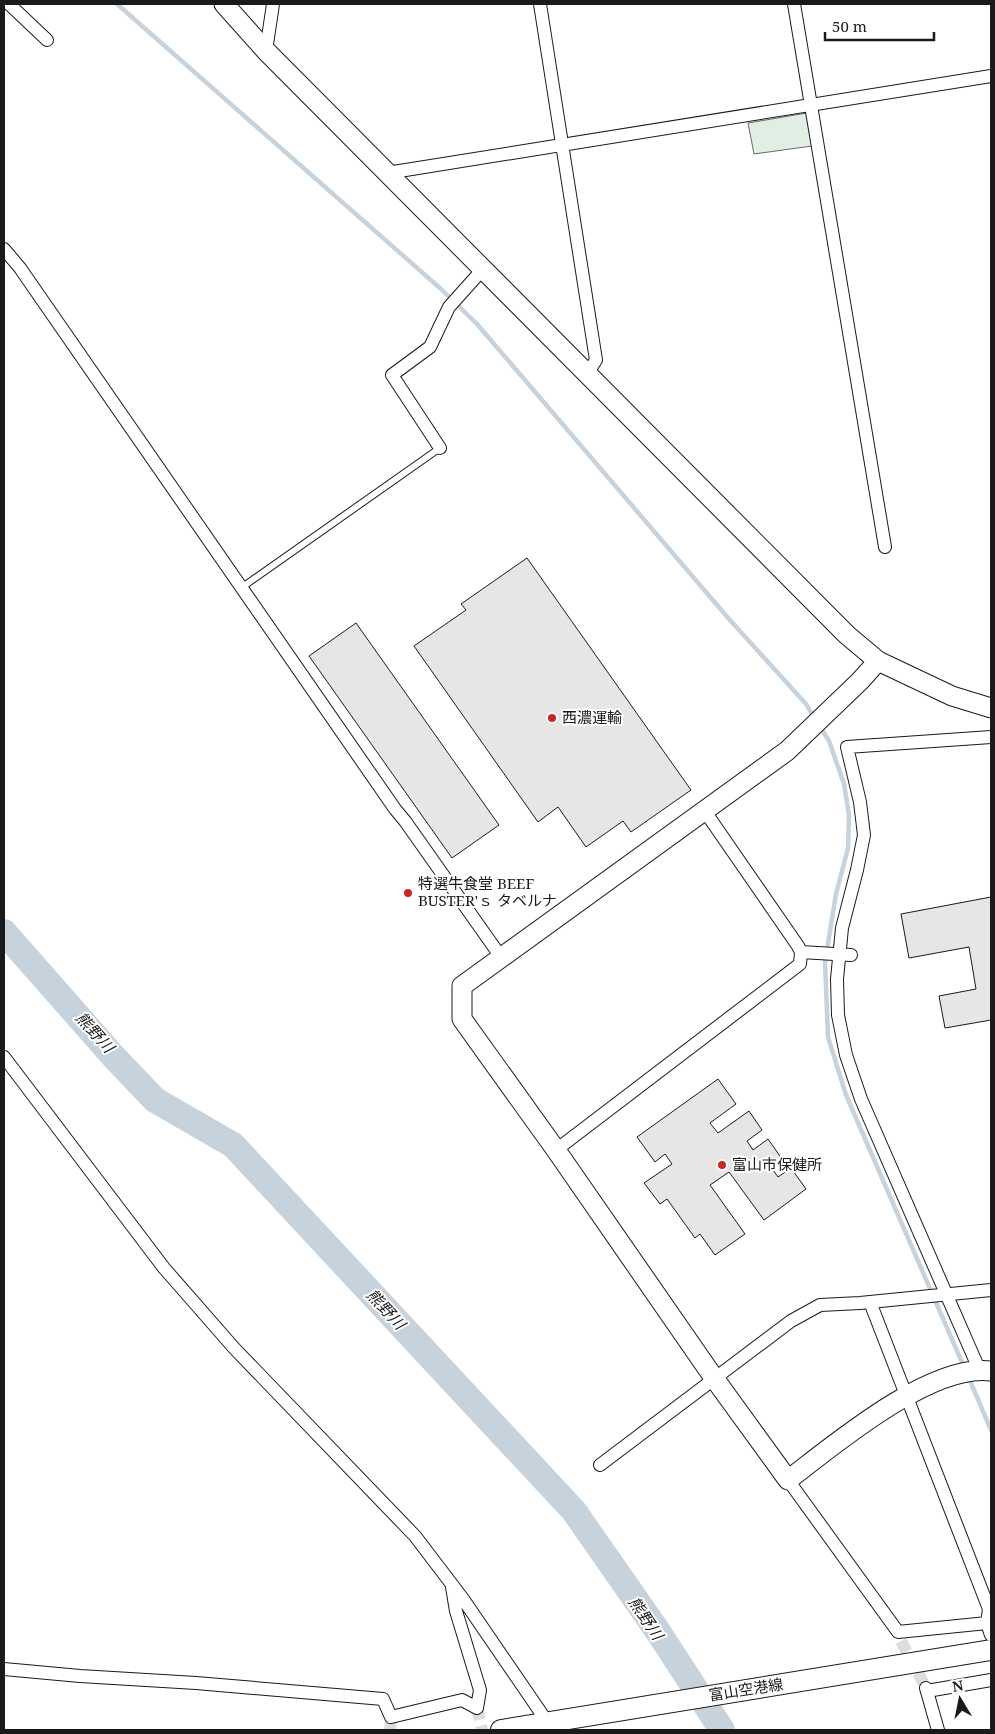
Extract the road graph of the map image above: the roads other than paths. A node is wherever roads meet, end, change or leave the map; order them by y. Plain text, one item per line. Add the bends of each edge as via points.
1 (9, 4) edge
2 (224, 4) edge
3 (273, 4) edge
4 (540, 4) edge
5 (794, 4) edge
6 (48, 40) dead end
7 (266, 51) junction
8 (991, 76) edge
9 (810, 105) junction
10 (561, 145) junction
11 (387, 172) junction
12 (4, 249) edge
13 (483, 269) junction
14 (587, 374) junction
15 (440, 448) joint
16 (885, 547) dead end
17 (241, 588) junction
18 (878, 661) junction
19 (991, 708) edge
20 (991, 737) edge
21 (704, 810) junction
22 (801, 952) junction
23 (845, 955) junction
24 (501, 957) junction
25 (4, 1057) edge
26 (556, 1150) junction
27 (991, 1290) edge
28 (946, 1295) junction
29 (870, 1302) junction
30 (985, 1370) edge
31 (714, 1378) junction
32 (907, 1395) junction
33 (600, 1465) dead end
34 (788, 1480) junction
35 (451, 1584) junction
36 (989, 1629) edge
37 (991, 1650) edge
38 (4, 1670) edge
39 (991, 1680) edge
40 (554, 1724) edge
41 (501, 1730) edge
42 (938, 1730) edge

1 - 6 street
2 - 7 street
3 - 7 street
4 - 10 street
5 - 9 street
7 - 11 street
8 - 9 street
9 - 10 street
9 - 16 street
10 - 11 street
10 - 14 street via 596,360
11 - 13 street
12 - 17 street via 26,276
13 - 14 street
13 - 15 street via 449,307 430,347 392,375
14 - 18 street via 847,635
15 - 17 lane
17 - 24 street
18 - 19 street via 952,696
18 - 21 street via 787,751
20 - 23 street via 847,747 864,835 842,928
21 - 22 street
21 - 24 street
22 - 23 street
22 - 26 street via 800,964
23 - 28 street via 838,979 838,1015 846,1055 861,1099
24 - 26 street via 462,986 462,1019
25 - 35 street via 171,1275 234,1348 415,1536
26 - 31 street
27 - 28 street
28 - 29 street
28 - 30 street
29 - 31 street via 820,1305 791,1321
29 - 32 street
30 - 32 street via 960,1373
31 - 33 street
31 - 34 street
32 - 34 street
32 - 36 street via 989,1609
34 - 36 street via 899,1636
35 - 38 street via 480,1690 477,1708 462,1700 391,1717 383,1699
35 - 40 street
37 - 40 main road, 富山空港線
39 - 42 street via 926,1689
40 - 41 main road, 富山空港線

